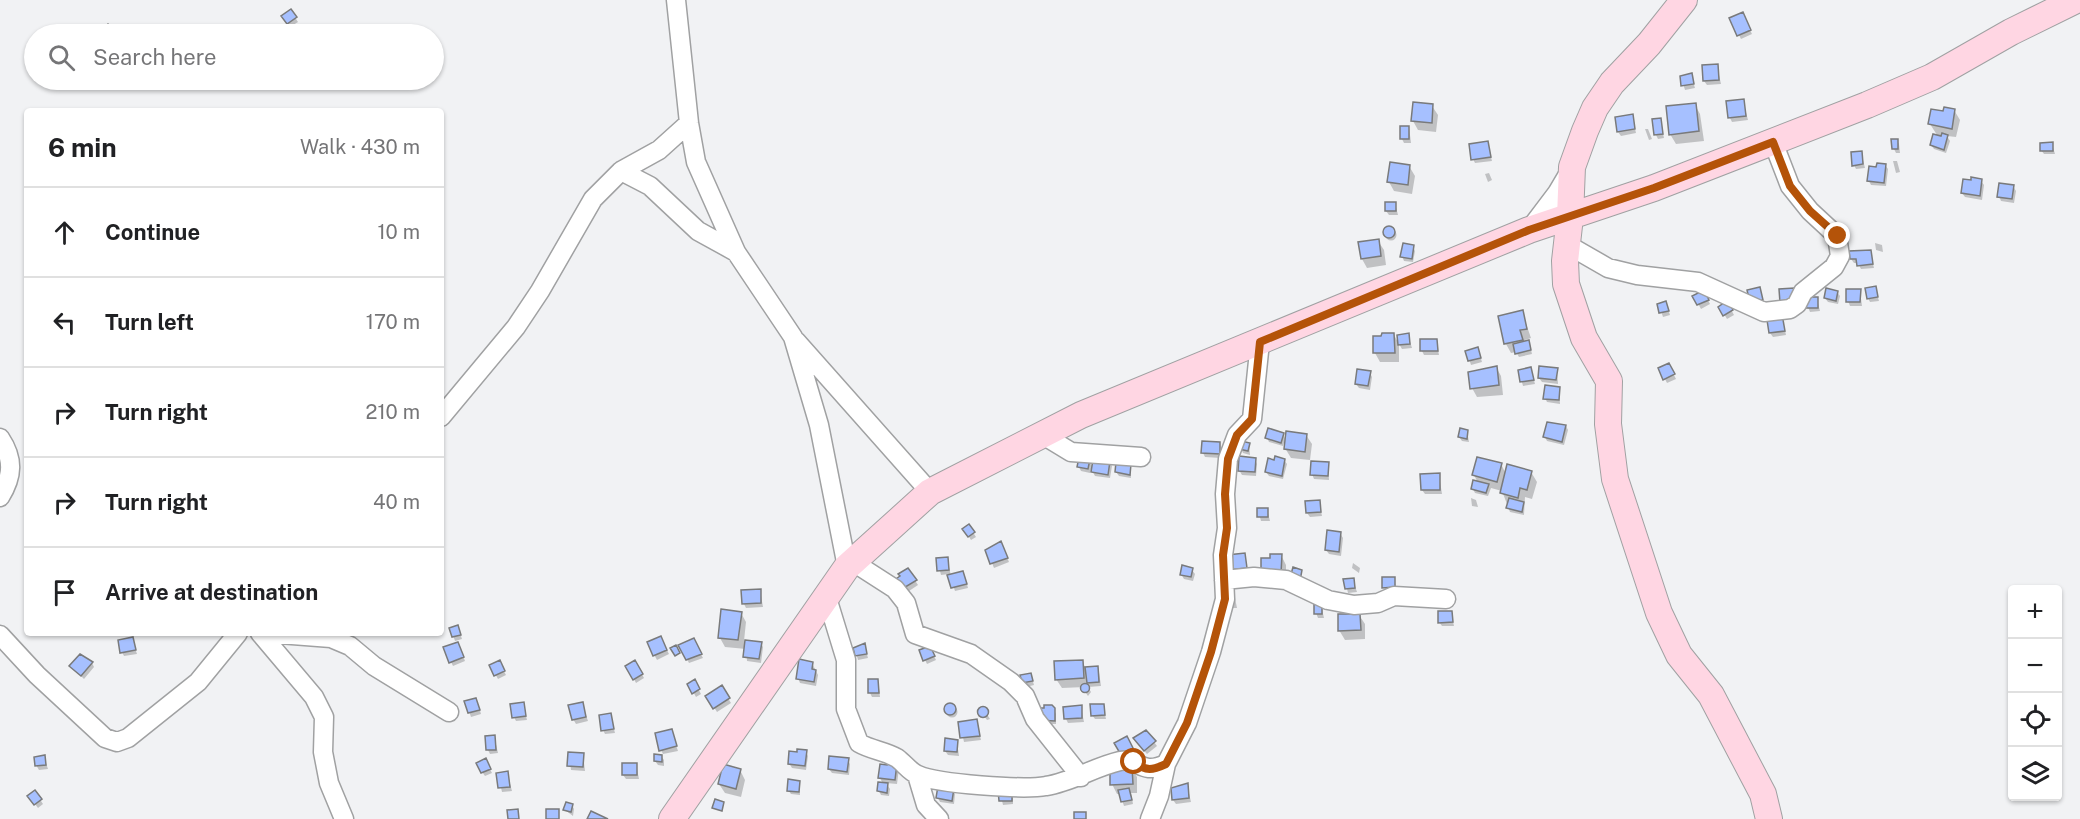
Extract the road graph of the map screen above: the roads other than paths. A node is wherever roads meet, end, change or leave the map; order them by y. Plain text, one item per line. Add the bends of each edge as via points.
1 (676, 0) edge
2 (1684, 0) edge
3 (2076, 0) edge
4 (689, 123) junction
5 (1773, 142) junction
6 (1572, 167) junction
7 (621, 171) junction
8 (1570, 217) junction
9 (1529, 230) junction
10 (1568, 245) junction
11 (736, 252) junction
12 (793, 337) junction
13 (1260, 342) junction
14 (444, 413) edge
15 (1043, 435) junction
16 (0, 438) edge
17 (1141, 457) dead end
18 (930, 492) junction
19 (0, 497) edge
20 (850, 564) junction
21 (1224, 580) junction
22 (827, 598) junction
23 (1446, 599) dead end
24 (0, 635) edge
25 (236, 636) edge
26 (263, 636) edge
27 (305, 636) edge
28 (449, 712) dead end
29 (1166, 764) junction
30 (917, 775) junction
31 (1081, 777) junction
32 (344, 819) edge
33 (672, 819) edge
34 (939, 819) edge
35 (1150, 819) edge
36 (1769, 819) edge

1 - 4 street
2 - 6 street via 1595,108
3 - 5 street via 1932,77
4 - 7 street via 659,150
4 - 11 street via 705,187
5 - 8 street
5 - 10 street via 1790,186 1838,236 1840,256 1834,267 1803,292 1790,309 1764,312 1698,282 1608,268
6 - 8 street
6 - 9 street
7 - 11 street via 650,186 698,231
7 - 14 street via 593,199 516,327
8 - 9 street
8 - 10 street
9 - 13 street
10 - 36 street via 1566,284 1584,338 1609,381 1608,424 1615,479 1659,613 1679,655 1722,714 1763,794
11 - 12 street
12 - 18 street
12 - 20 street via 819,425
13 - 15 street via 1081,415
13 - 21 street via 1252,419 1237,435 1228,459
15 - 17 street via 1071,452
15 - 18 street
16 - 19 street via 12,468
18 - 20 street
20 - 22 street
20 - 31 street via 895,589 906,603 915,634 971,654 1011,682
21 - 23 street via 1286,580 1328,600 1354,605 1378,603 1394,596
21 - 29 street via 1225,599 1211,652 1187,723
22 - 30 street via 846,660 846,709 859,743 897,758
22 - 33 street
24 - 25 street via 105,738 117,742 128,738 198,682
26 - 32 street via 314,697 324,717 323,752 329,783
27 - 28 street via 331,638 350,646 374,666
29 - 31 street via 1153,770 1120,761
29 - 35 street via 1160,796
30 - 31 street via 947,783 1044,787
30 - 34 street via 926,805

